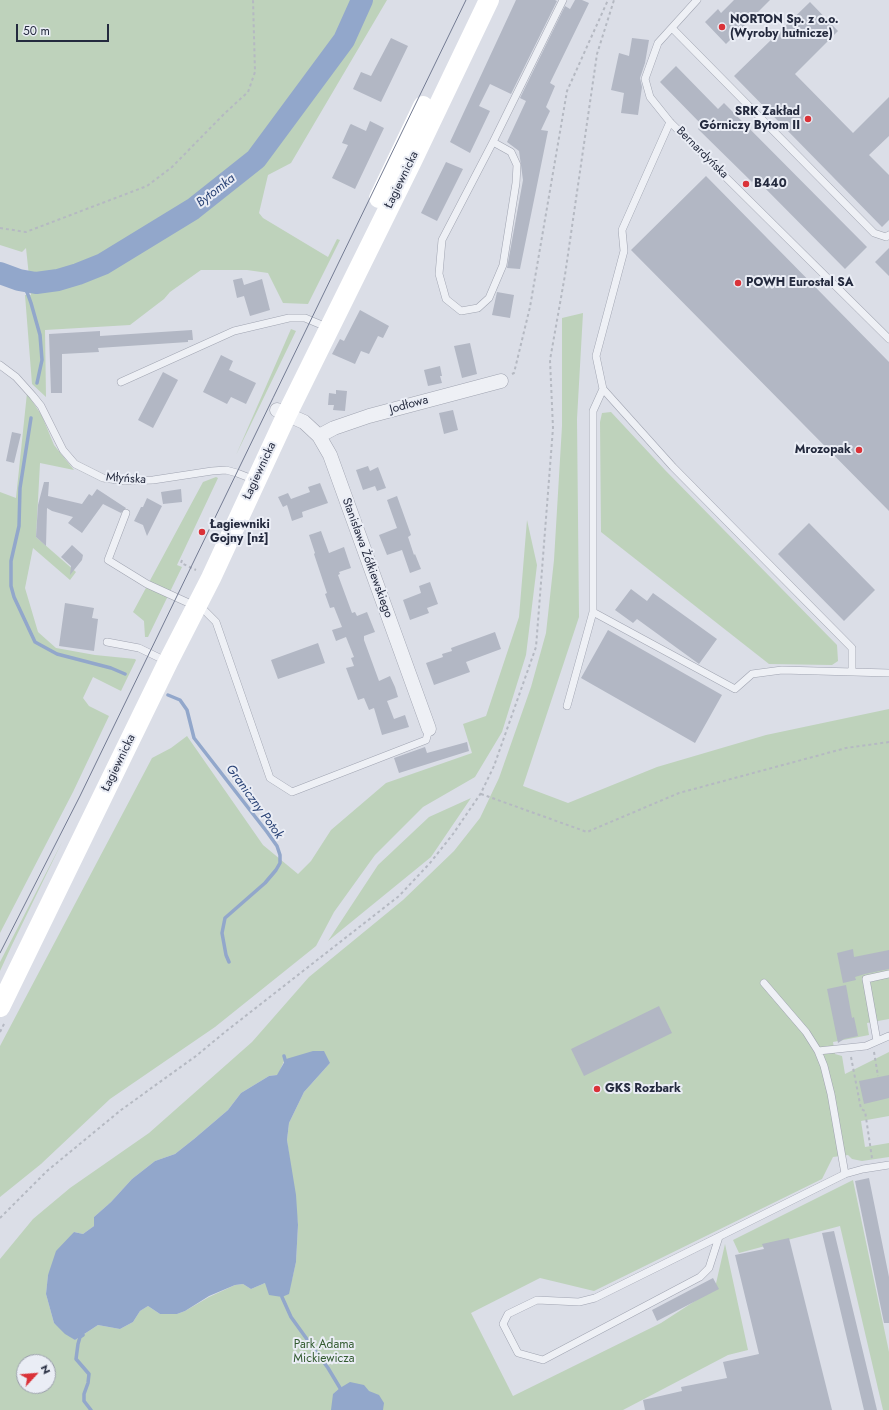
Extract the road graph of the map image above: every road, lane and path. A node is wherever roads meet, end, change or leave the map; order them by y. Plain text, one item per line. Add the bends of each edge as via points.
1 (253, 0) edge
2 (474, 0) edge
3 (489, 0) edge
4 (563, 0) edge
5 (608, 0) edge
6 (614, 0) edge
7 (697, 0) edge
8 (672, 28) junction
9 (670, 122) junction
10 (493, 142) junction
11 (0, 228) edge
12 (889, 235) edge
13 (324, 325) junction
14 (889, 339) edge
15 (0, 365) edge
16 (502, 381) joint
17 (121, 382) dead end
18 (603, 389) junction
19 (282, 412) junction
20 (319, 436) junction
21 (250, 478) junction
22 (126, 513) dead end
23 (182, 560) dead end
24 (197, 571) dead end
25 (190, 604) junction
26 (593, 612) junction
27 (107, 642) dead end
28 (162, 659) junction
29 (852, 672) junction
30 (889, 673) edge
31 (566, 706) dead end
32 (429, 729) joint
33 (889, 742) edge
34 (481, 793) junction
35 (889, 974) edge
36 (0, 978) edge
37 (764, 983) dead end
38 (0, 1007) edge
39 (889, 1036) edge
40 (875, 1042) junction
41 (849, 1048) junction
42 (818, 1052) junction
43 (878, 1076) dead end
44 (889, 1166) edge
45 (874, 1168) junction
46 (845, 1174) junction
47 (0, 1218) edge
48 (719, 1237) junction

1 - 11 path via 255,72 248,92 172,168 147,186 26,232
2 - 13 main road, Łagiewnicka
3 - 13 main road, Łagiewnicka via 412,161
4 - 10 lane
5 - 16 path via 567,91 530,307 514,373
6 - 34 path via 597,54 550,360 553,428 536,647 494,766
7 - 8 lane, Bernardyńska
8 - 9 lane, Bernardyńska via 658,43 645,79 650,97
8 - 12 lane via 874,233 886,237
9 - 14 lane, Bernardyńska
9 - 18 lane via 622,230 624,251 596,356
10 - 10 lane via 442,240 439,274 446,299 461,311 478,308 489,298 503,265 517,165 511,152
13 - 17 lane via 305,318 289,318 234,331
13 - 19 main road, Łagiewnicka
15 - 21 lane, Młyńska via 16,377 41,406 63,450 75,464 103,478 152,480 226,470
16 - 20 street, Jodłowa via 369,416
18 - 26 lane via 592,411
18 - 29 lane via 673,467 852,648
19 - 20 street, Stanisława Żółkiewskiego via 304,422
19 - 21 main road, Łagiewnicka
20 - 32 street, Stanisława Żółkiewskiego via 330,454
21 - 25 main road, Łagiewnicka via 212,548
22 - 25 lane via 108,560 147,584
23 - 24 path via 181,563
25 - 28 main road, Łagiewnicka
25 - 32 lane via 204,610 216,622 270,778 292,792 426,740
26 - 29 lane via 734,689 752,674 782,670
26 - 31 lane
27 - 28 lane via 139,648
28 - 36 main road, Łagiewnicka
28 - 38 main road, Łagiewnicka
29 - 30 lane
33 - 34 path via 846,748 679,793 586,832
34 - 47 path via 430,863 399,896 196,1056 121,1110 47,1171
35 - 40 lane via 866,979
37 - 42 lane via 806,1032
39 - 40 lane
40 - 41 lane
40 - 43 path
41 - 42 lane
41 - 45 path via 861,1109 865,1111
42 - 46 lane via 831,1094
44 - 45 lane
45 - 46 lane
46 - 48 lane
48 - 48 lane via 595,1298 579,1302 537,1300 508,1314 503,1324 518,1353 543,1360 700,1278 709,1268

